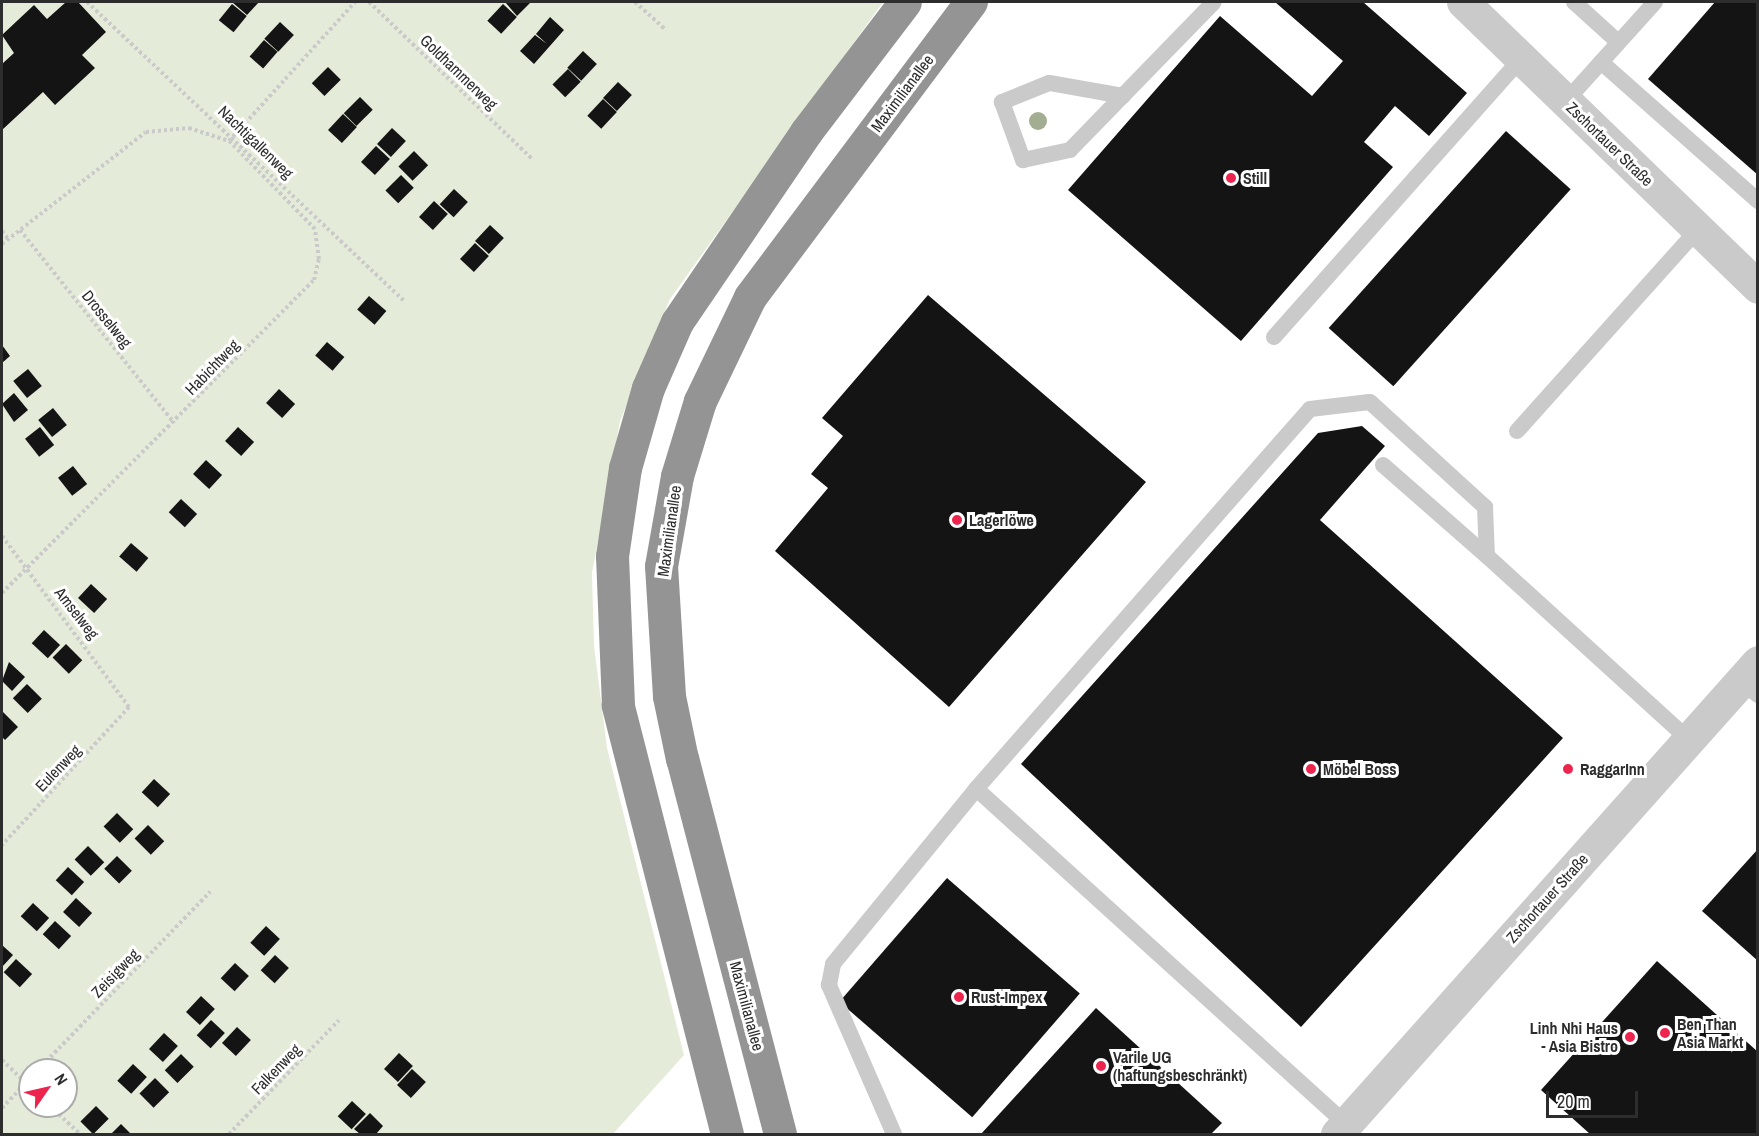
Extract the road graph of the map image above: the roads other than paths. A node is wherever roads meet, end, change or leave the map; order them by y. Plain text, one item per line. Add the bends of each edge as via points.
1 (905, 2) edge
2 (971, 2) edge
3 (1214, 2) edge
4 (1463, 2) edge
5 (1575, 2) edge
6 (1655, 2) edge
7 (1618, 42) junction
8 (1522, 58) junction
9 (1601, 62) junction
10 (1123, 96) junction
11 (1566, 101) junction
12 (1758, 201) edge
13 (1698, 229) junction
14 (1758, 287) edge
15 (1274, 338) dead end
16 (1517, 432) dead end
17 (1383, 465) dead end
18 (1487, 556) junction
19 (1752, 679) edge
20 (1688, 739) junction
21 (976, 789) junction
22 (1342, 1129) edge
23 (726, 1134) edge
24 (780, 1134) edge
25 (894, 1134) edge

1 - 23 highway via 779,169 677,322 648,387 625,468 612,556 618,705
2 - 24 highway, Maximilianallee via 750,297 700,401 676,476 661,566 668,685 682,759
3 - 10 lane
4 - 8 street, Zschortauer Straße
5 - 7 lane
6 - 7 lane
7 - 9 lane
8 - 11 street, Zschortauer Straße
8 - 15 lane
9 - 11 lane
9 - 12 lane
10 - 10 lane via 1070,150 1023,160 1002,102 1049,83
11 - 13 street, Zschortauer Straße
13 - 14 street, Zschortauer Straße
13 - 16 lane
17 - 18 lane
18 - 20 lane
18 - 21 lane via 1485,507 1370,402 1310,409
19 - 20 street, Zschortauer Straße
20 - 22 street, Zschortauer Straße
21 - 22 lane
21 - 25 lane via 833,964 829,985

